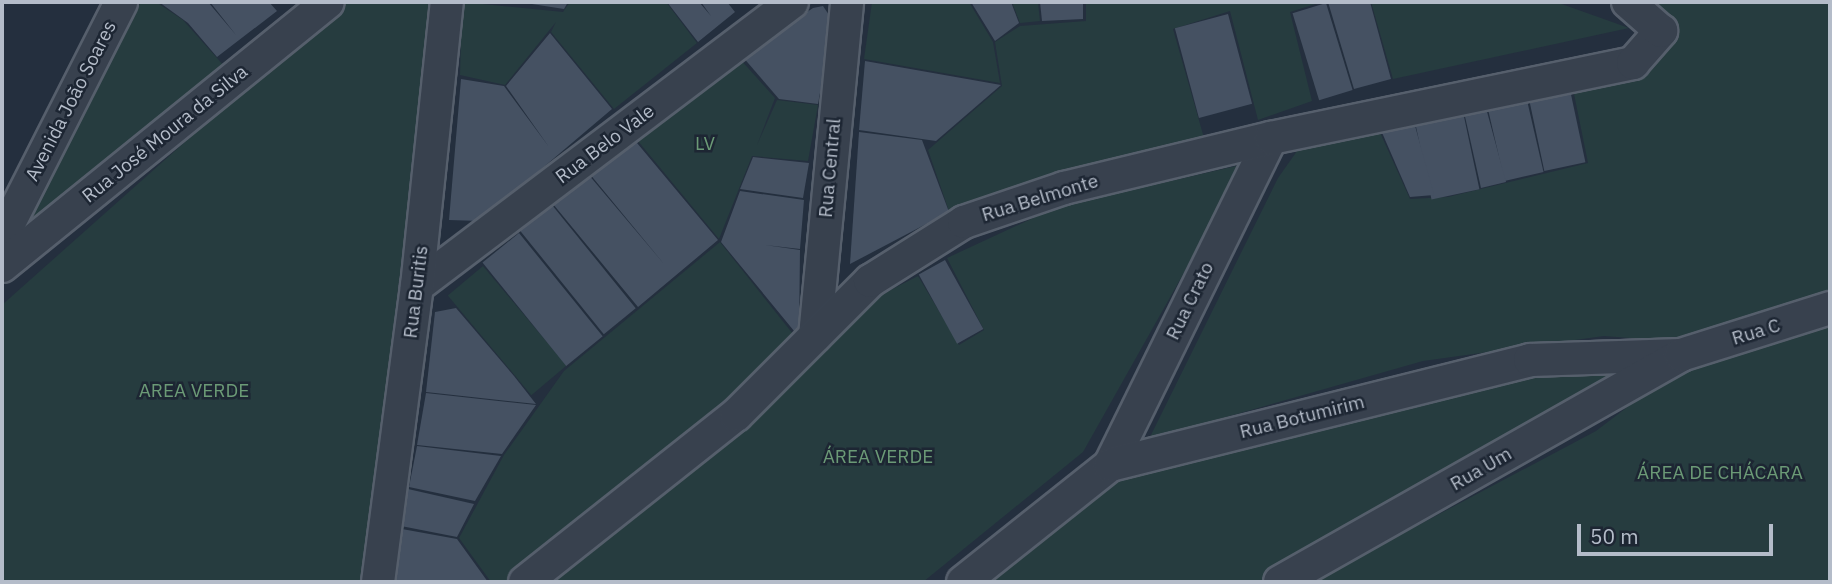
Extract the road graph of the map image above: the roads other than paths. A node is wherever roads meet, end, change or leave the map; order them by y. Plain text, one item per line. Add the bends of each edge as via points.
1 (121, 2) edge
2 (328, 2) edge
3 (447, 2) edge
4 (792, 2) edge
5 (847, 2) edge
6 (1628, 2) edge
7 (1270, 138) junction
8 (2, 237) edge
9 (2, 266) edge
10 (418, 286) junction
11 (1830, 308) edge
12 (815, 335) junction
13 (1681, 355) junction
14 (1110, 465) junction
15 (378, 582) edge
16 (525, 582) edge
17 (963, 582) edge
18 (1280, 582) edge

1 - 8 street, Avenida João Soares
2 - 9 street, Rua José Moura da Silva
3 - 10 street, Rua Buritis
4 - 10 street, Rua Belo Vale
5 - 12 street, Rua Central
6 - 7 street, Rua Belmonte via 1661,31 1633,63
7 - 12 street, Rua Belmonte via 1064,188 964,222 870,281
7 - 14 street, Rua Crato
10 - 15 street, Rua Buritis
11 - 13 street, Rua C
12 - 16 street, Rua Belmonte via 736,415
13 - 14 street, Rua Botumirim via 1530,360
13 - 18 street, Rua Um
14 - 17 street, Rua Botumirim

